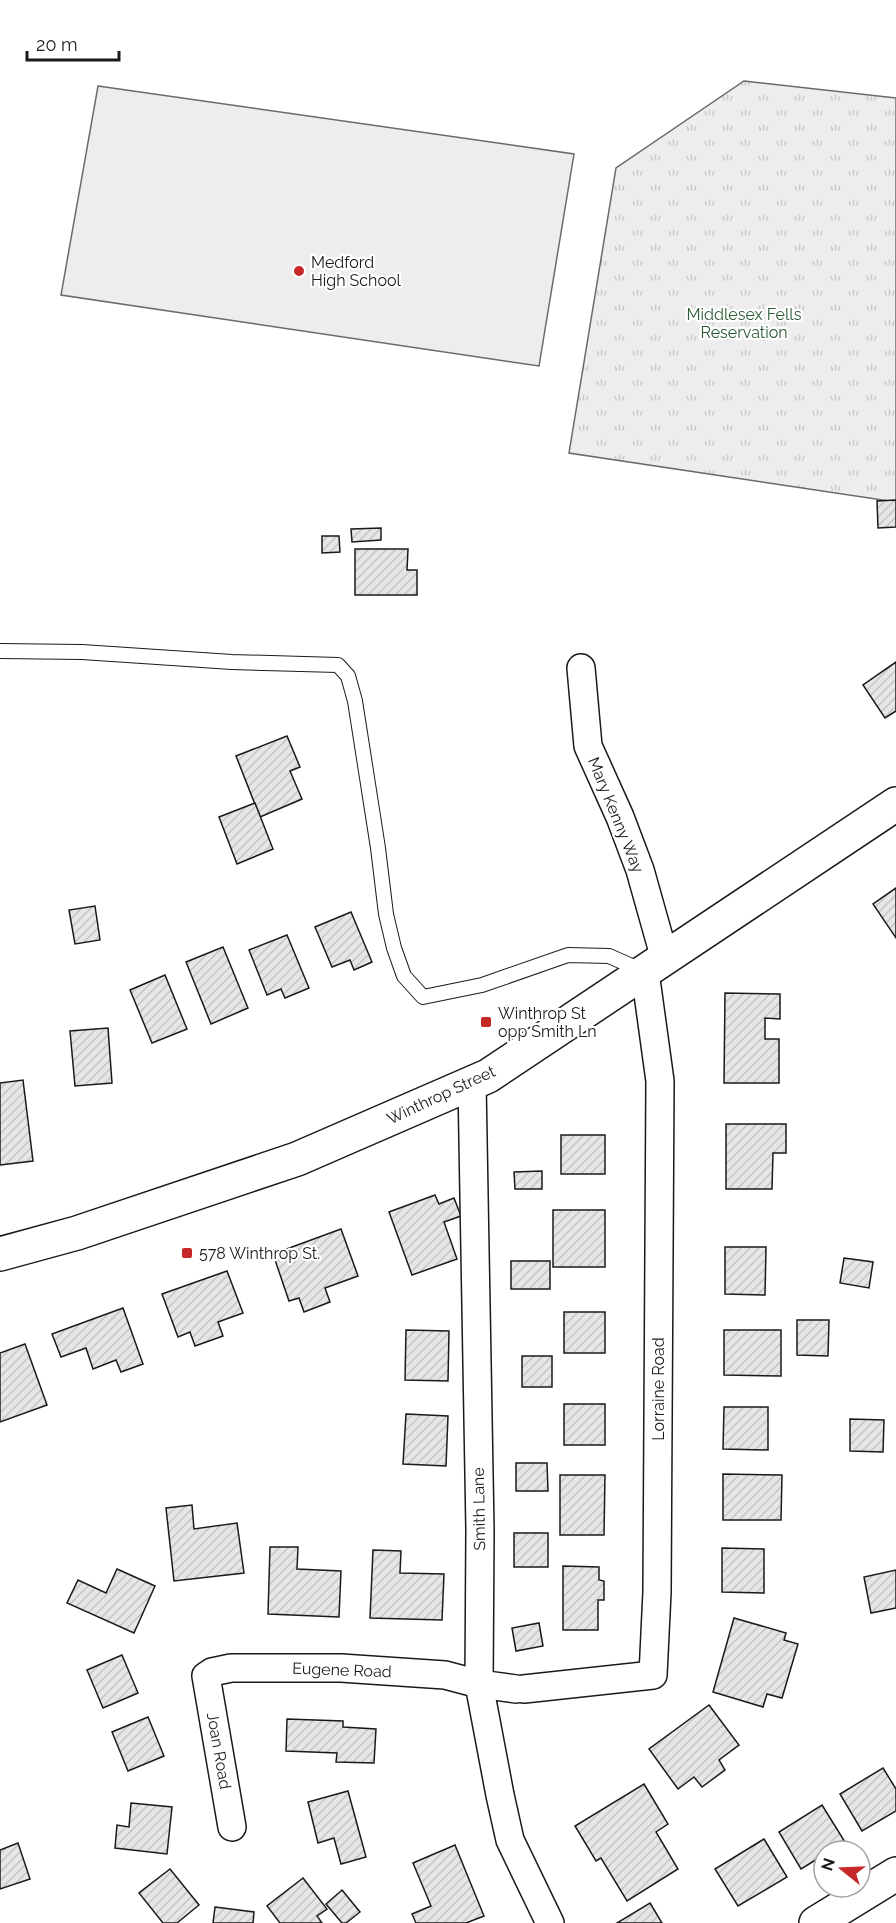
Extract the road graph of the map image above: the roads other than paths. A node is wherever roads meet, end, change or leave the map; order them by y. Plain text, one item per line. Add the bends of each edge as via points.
1 (0, 651) edge
2 (581, 668) dead end
3 (896, 804) edge
4 (655, 966) junction
5 (472, 1083) junction
6 (0, 1254) edge
7 (206, 1676) joint
8 (479, 1684) junction
9 (232, 1827) dead end
10 (896, 1874) edge
11 (550, 1923) edge
12 (816, 1923) edge

1 - 4 lane via 338,665 348,676 355,700 394,948 404,976 423,997 482,985 568,955 609,956
2 - 4 street, Mary Kenny Way via 588,746 640,870
3 - 4 main road, Winthrop Street
4 - 5 main road, Winthrop Street
4 - 8 street, Lorraine Road via 660,1081 657,1592 653,1675 520,1689
5 - 6 main road, Winthrop Street via 297,1159 77,1233
5 - 8 street, Smith Lane
7 - 8 street, Eugene Road via 231,1668 341,1668 445,1675
7 - 9 street, Joan Road
8 - 11 street, Smith Lane via 510,1840
10 - 12 main road

